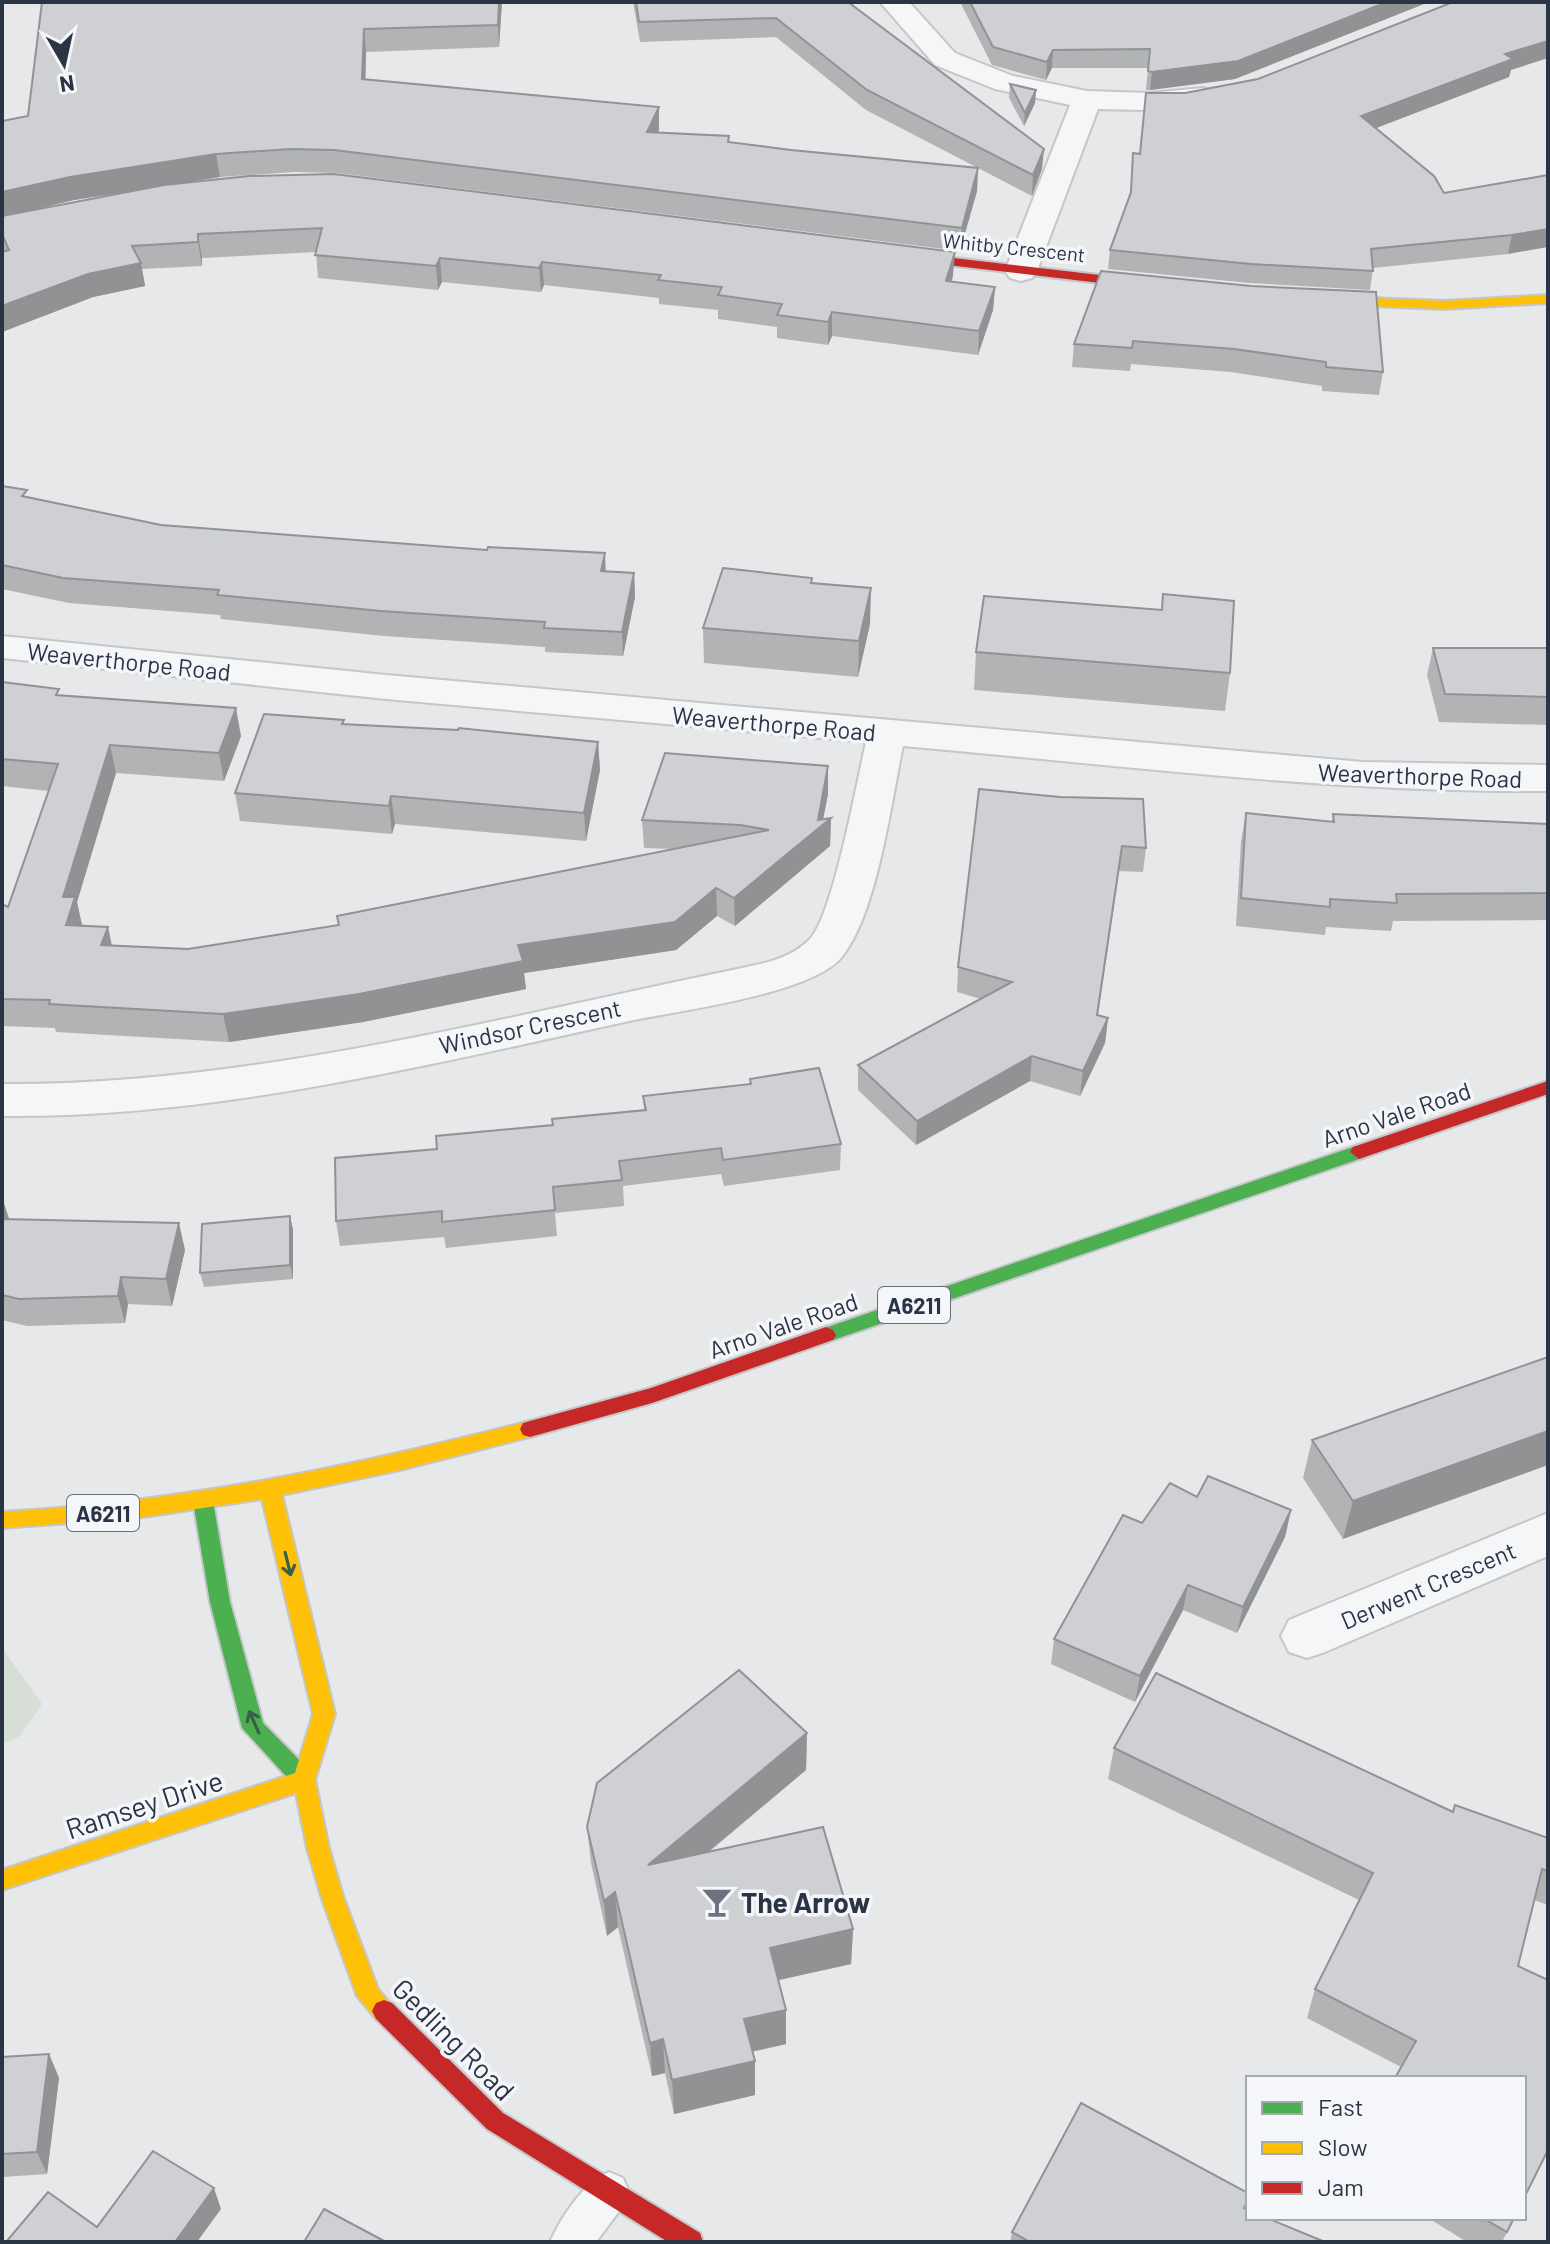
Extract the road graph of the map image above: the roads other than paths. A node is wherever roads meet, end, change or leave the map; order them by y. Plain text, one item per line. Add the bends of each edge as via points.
1 (894, 2) edge
2 (1231, 92) edge
3 (1087, 100) junction
4 (879, 253) edge
5 (1021, 271) junction
6 (1175, 287) edge
7 (1296, 299) edge
8 (1548, 299) edge
9 (2, 647) edge
10 (887, 733) junction
11 (1548, 778) edge
12 (1548, 1087) edge
13 (2, 1100) edge
14 (270, 1488) junction
15 (203, 1501) junction
16 (2, 1520) edge
17 (1548, 1534) edge
18 (1307, 1636) dead end
19 (304, 1780) junction
20 (2, 1880) edge
21 (609, 2192) junction
22 (571, 2242) edge
23 (691, 2242) edge

1 - 3 street via 945,59 1005,83
2 - 3 street via 1150,102
3 - 5 street
4 - 5 street, Whitby Crescent
5 - 6 street, Whitby Crescent
7 - 8 street via 1445,305
9 - 10 street, Weaverthorpe Road
10 - 11 street, Weaverthorpe Road via 1363,775
10 - 13 street, Windsor Crescent via 838,932 814,958 798,966 742,983 351,1064 163,1091
12 - 14 street, Arno Vale Road / A6211 via 652,1395 507,1437
14 - 15 street, Arno Vale Road / A6211
14 -> 19 street, Gedling Road via 324,1714
15 - 16 street, A6211
19 -> 15 street via 253,1728 220,1602
17 - 18 street, Derwent Crescent
19 - 20 street, Ramsey Drive
19 - 21 street, Gedling Road via 333,1899 369,1996 495,2121
21 - 22 lane
21 - 23 street, Gedling Road

